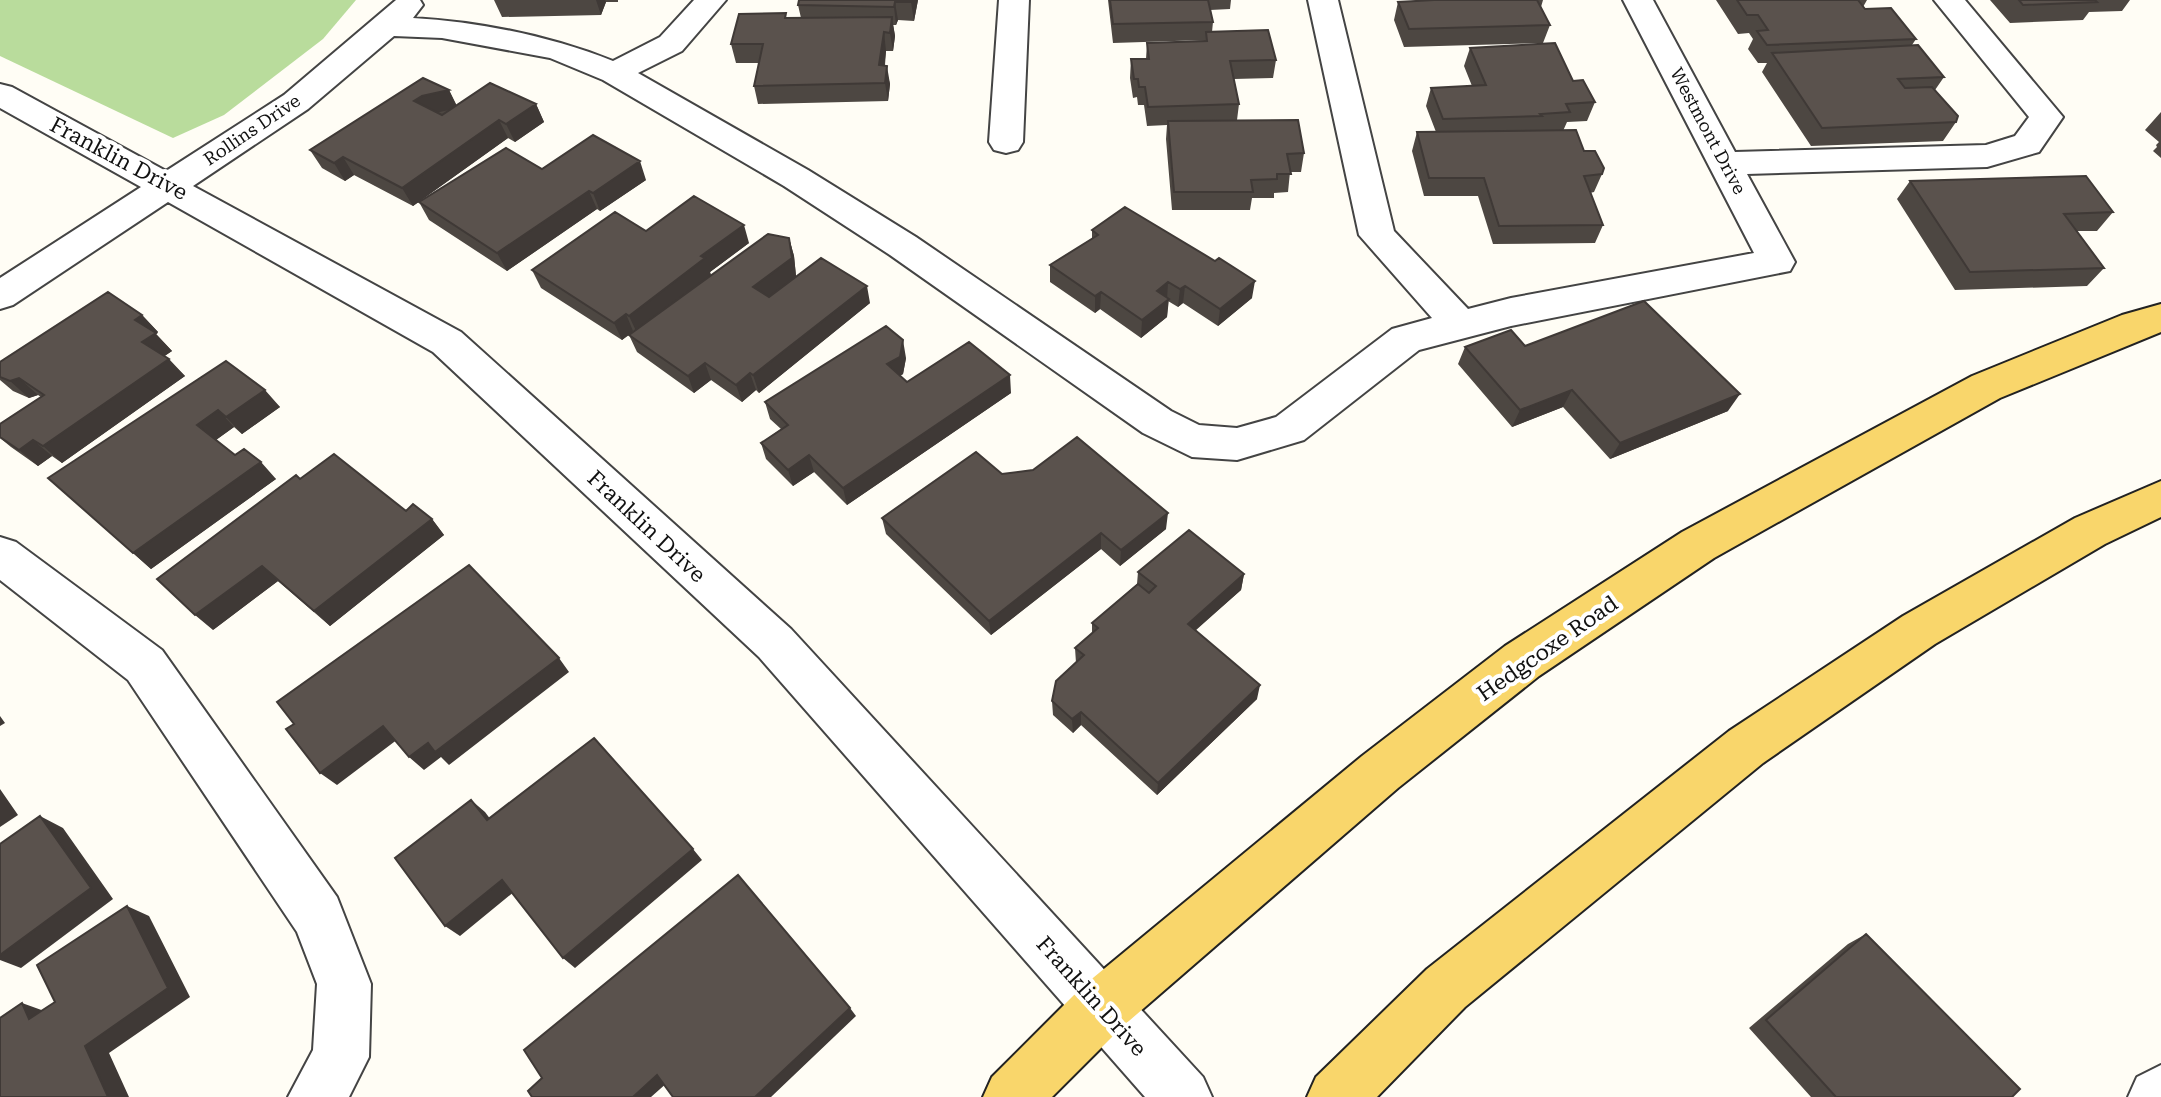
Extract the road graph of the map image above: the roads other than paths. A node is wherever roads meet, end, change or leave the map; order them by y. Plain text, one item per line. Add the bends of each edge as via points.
1 (412, 0) edge
2 (711, 0) edge
3 (1014, 0) edge
4 (1323, 0) edge
5 (1638, 0) edge
6 (1949, 0) edge
7 (387, 26) junction
8 (614, 73) junction
9 (0, 94) edge
10 (1006, 142) dead end
11 (1724, 163) junction
12 (170, 185) junction
13 (0, 296) edge
14 (2161, 318) edge
15 (1460, 325) junction
16 (2161, 498) edge
17 (0, 555) edge
18 (1102, 1007) junction
19 (317, 1097) edge
20 (1012, 1097) edge
21 (1183, 1097) edge
22 (1336, 1097) edge

1 - 7 street, Rollins Drive
2 - 8 street via 671,44
3 - 10 street
4 - 15 street via 1377,235
5 - 11 street, Westmont Drive
6 - 11 street via 2046,117 2027,144 1987,156
7 - 8 street via 442,29 558,50
7 - 12 street, Rollins Drive via 296,102
8 - 15 street via 890,237 1131,405 1192,441 1237,444 1289,429 1406,339
9 - 12 street, Franklin Drive
11 - 15 street, Westmont Drive via 1777,262
12 - 13 street, Rollins Drive
12 - 18 street, Franklin Drive via 447,342 775,643
14 - 18 main road, Hedgcoxe Road via 1986,387 1698,545 1522,661 1380,772
16 - 22 main road via 2090,531 1919,630 1746,747 1446,988
17 - 19 street via 145,665 318,916 344,984 341,1057
18 - 20 main road, Hedgcoxe Road
18 - 21 street, Franklin Drive

